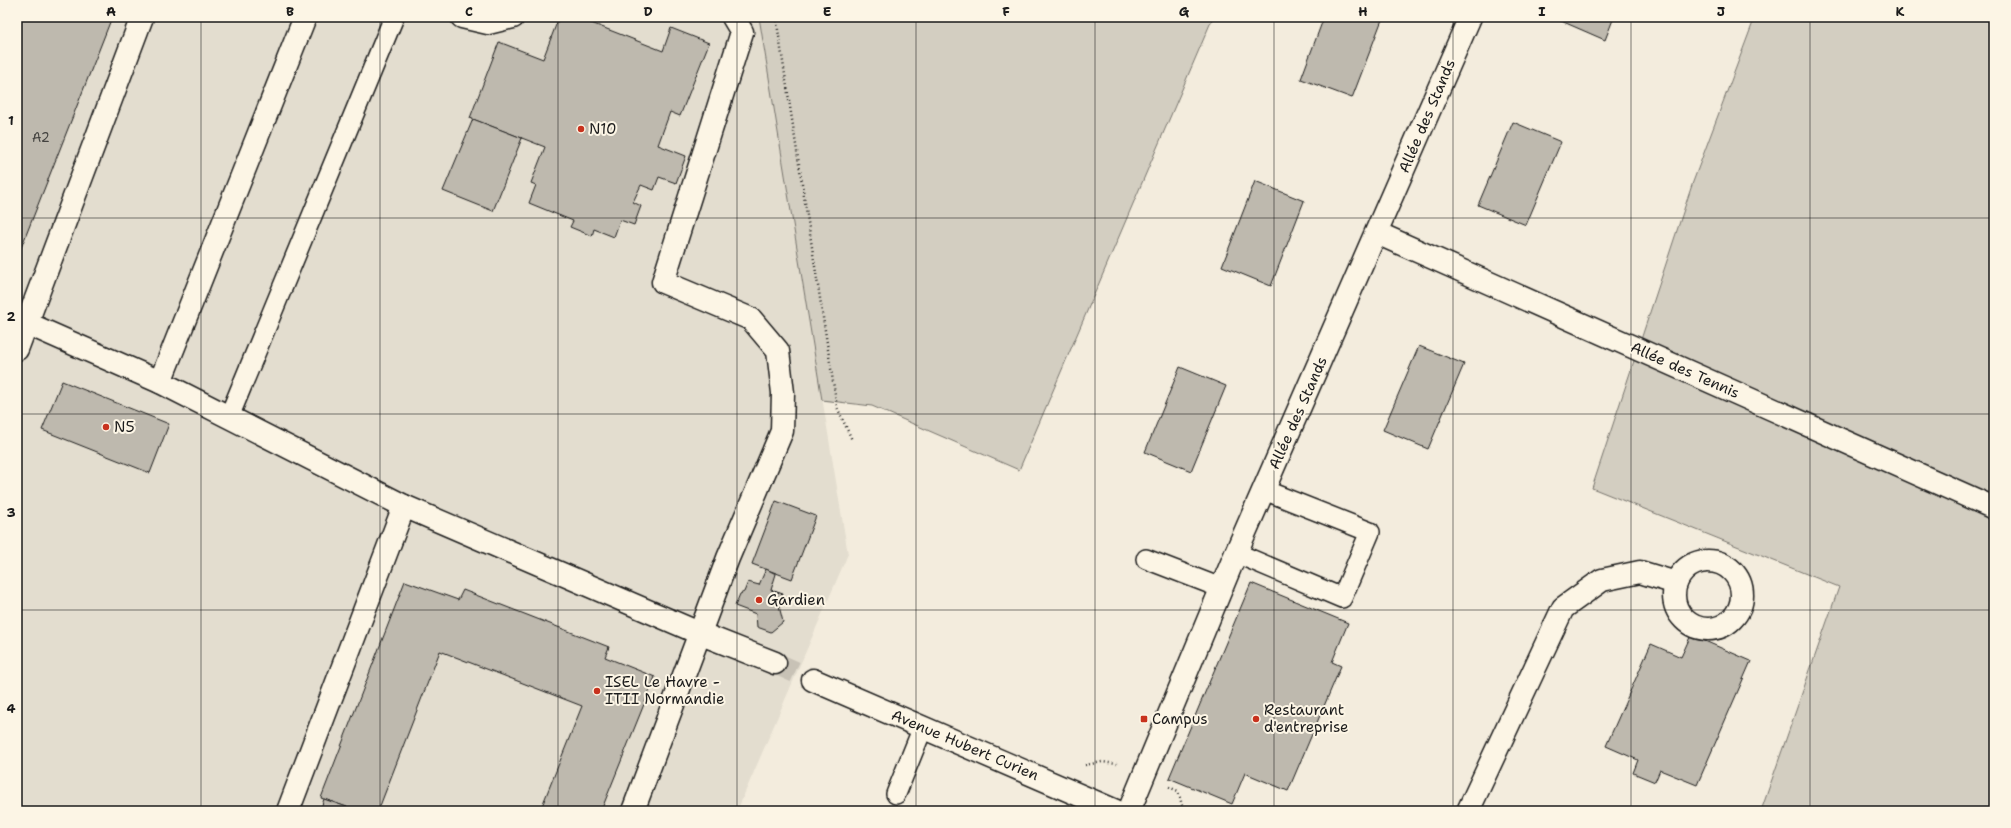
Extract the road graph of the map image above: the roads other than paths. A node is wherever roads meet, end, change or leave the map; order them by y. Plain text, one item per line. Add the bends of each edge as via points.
1 (142, 17) edge
2 (305, 17) edge
3 (394, 17) edge
4 (462, 17) edge
5 (513, 17) edge
6 (733, 17) edge
7 (1470, 17) edge
8 (1377, 233) junction
9 (22, 321) edge
10 (17, 349) edge
11 (160, 382) junction
12 (229, 418) junction
13 (1264, 490) junction
14 (404, 506) junction
15 (1994, 508) edge
16 (1236, 553) junction
17 (1146, 559) dead end
18 (1676, 583) dead end
19 (1221, 588) junction
20 (699, 633) junction
21 (774, 663) tunnel mouth
22 (813, 680) tunnel mouth
23 (923, 727) junction
24 (896, 794) dead end
25 (288, 811) edge
26 (633, 811) edge
27 (1116, 811) edge
28 (1128, 811) edge
29 (1468, 811) edge

1 - 9 street
2 - 11 street
3 - 12 lane
4 - 5 street via 488,23
6 - 20 street via 742,32 664,282 751,319 778,351 783,393 782,431
7 - 8 street, Allée des Stands
8 - 13 street, Allée des Stands
8 - 15 street, Allée des Tennis
9 - 10 street
9 - 11 street
11 - 12 street
12 - 14 street
13 - 16 street, Allée des Stands
13 - 16 lane via 1370,532 1342,598
14 - 20 street
14 - 25 street
16 - 19 street, Allée des Stands
17 - 19 lane
18 - 29 street via 1640,572 1602,580 1563,608
19 - 28 street, Allée des Stands
20 - 21 street
20 - 26 street
22 - 23 street, Avenue Hubert Curien
23 - 24 lane
23 - 27 street, Avenue Hubert Curien

